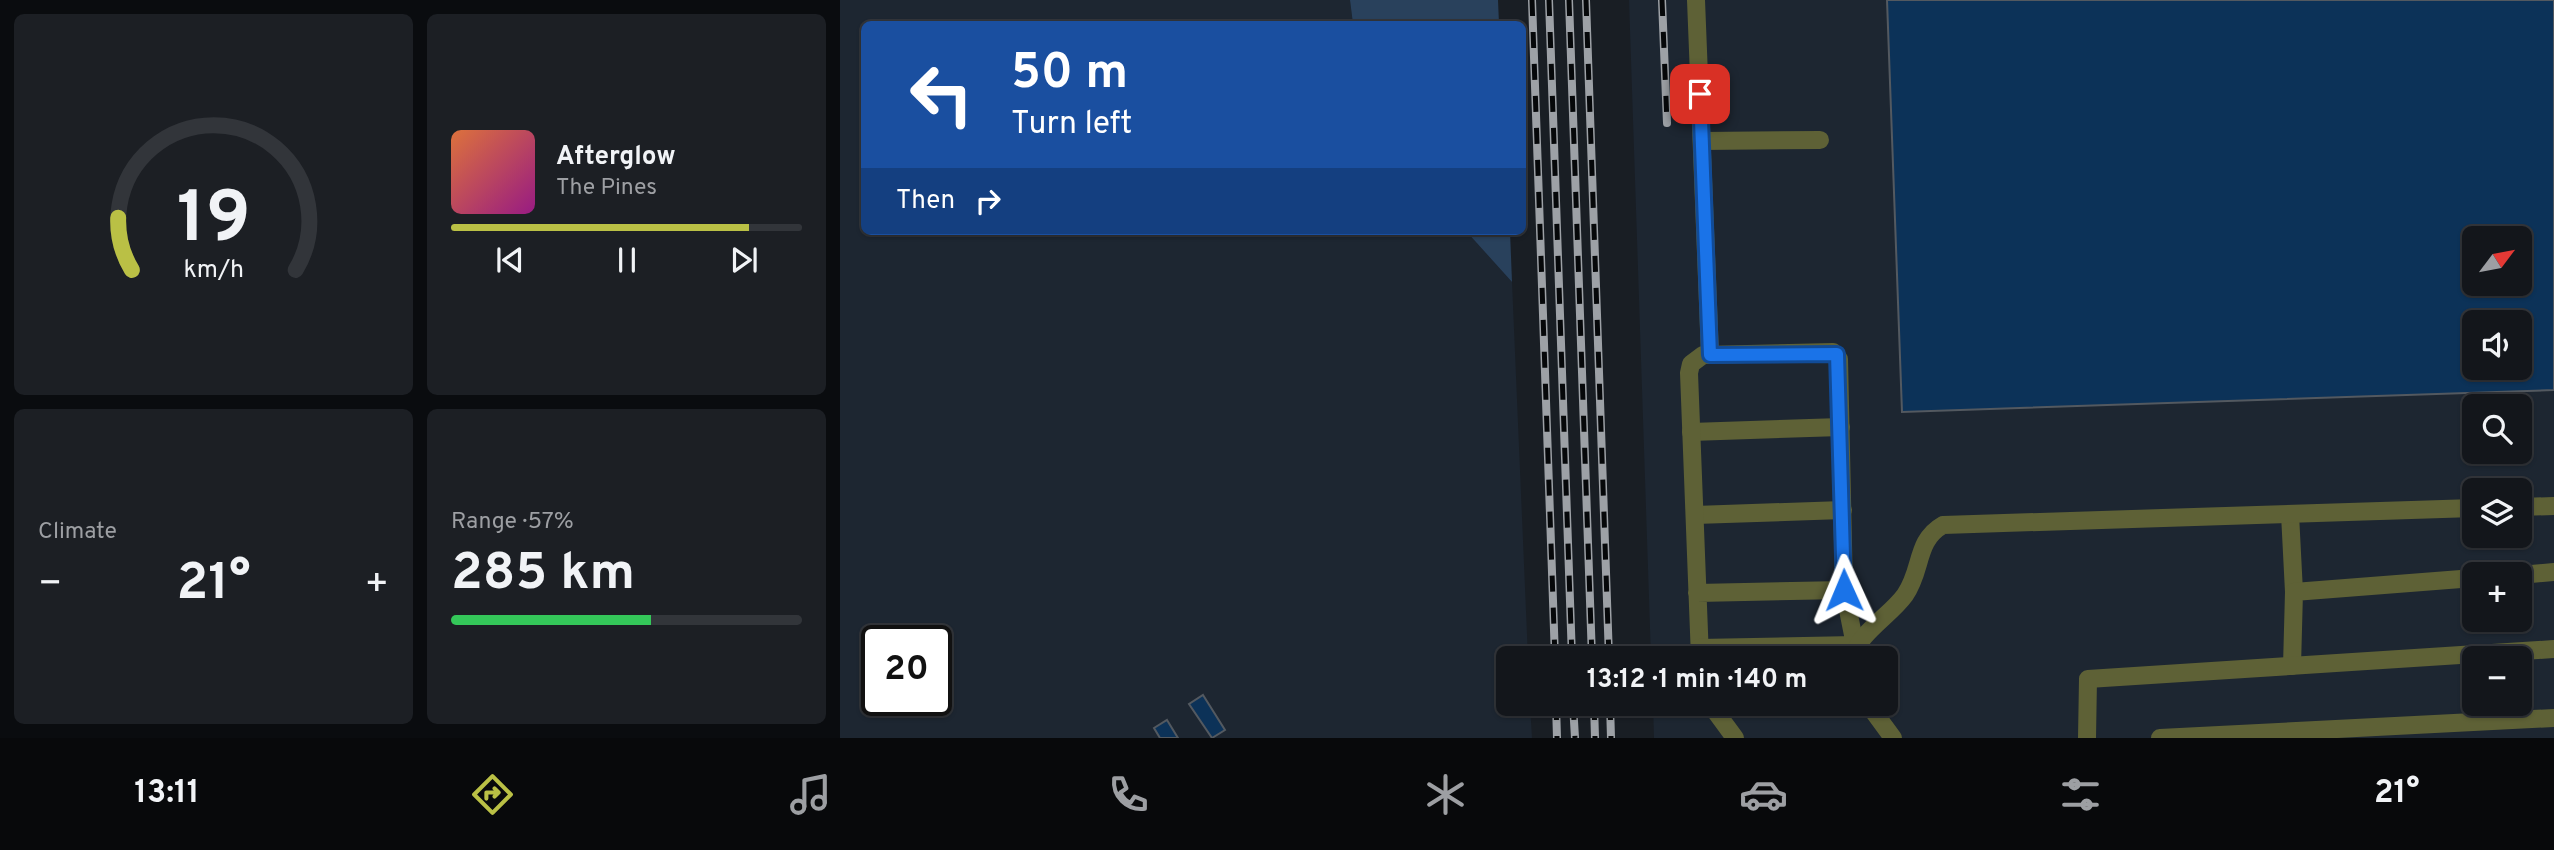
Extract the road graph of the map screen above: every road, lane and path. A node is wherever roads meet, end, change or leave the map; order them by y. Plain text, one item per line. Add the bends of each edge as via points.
1 (1696, 0) edge
2 (1820, 140) dead end
3 (1702, 141) junction
4 (1710, 355) junction
5 (1840, 427) junction
6 (1691, 432) junction
7 (2554, 506) edge
8 (2532, 507) edge
9 (2462, 508) edge
10 (1843, 510) junction
11 (2290, 514) junction
12 (1695, 515) junction
13 (2554, 572) edge
14 (2532, 574) edge
15 (2462, 579) edge
16 (1844, 590) junction
17 (2294, 592) junction
18 (1697, 593) junction
19 (1700, 646) edge
20 (1853, 646) edge
21 (1860, 646) edge
22 (2554, 649) edge
23 (2292, 666) junction
24 (1719, 716) edge
25 (1877, 716) edge
26 (2554, 718) edge
27 (1735, 738) edge
28 (1893, 738) edge
29 (2087, 738) edge
30 (2160, 738) edge

1 - 3 lane
2 - 3 lane
3 - 4 lane
4 - 5 lane via 1833,352 1839,359
4 - 6 lane via 1698,357 1690,368
5 - 6 lane
5 - 10 lane
6 - 12 lane
7 - 8 lane
9 - 11 lane
10 - 12 lane
10 - 16 lane
11 - 17 lane
11 - 21 lane via 1943,525 1924,541 1916,577 1905,595
12 - 18 lane
13 - 14 lane
15 - 17 lane
16 - 18 lane
16 - 20 lane
17 - 23 lane
18 - 19 lane
22 - 23 lane
23 - 29 lane via 2088,679
24 - 27 lane
25 - 28 lane
26 - 30 lane

